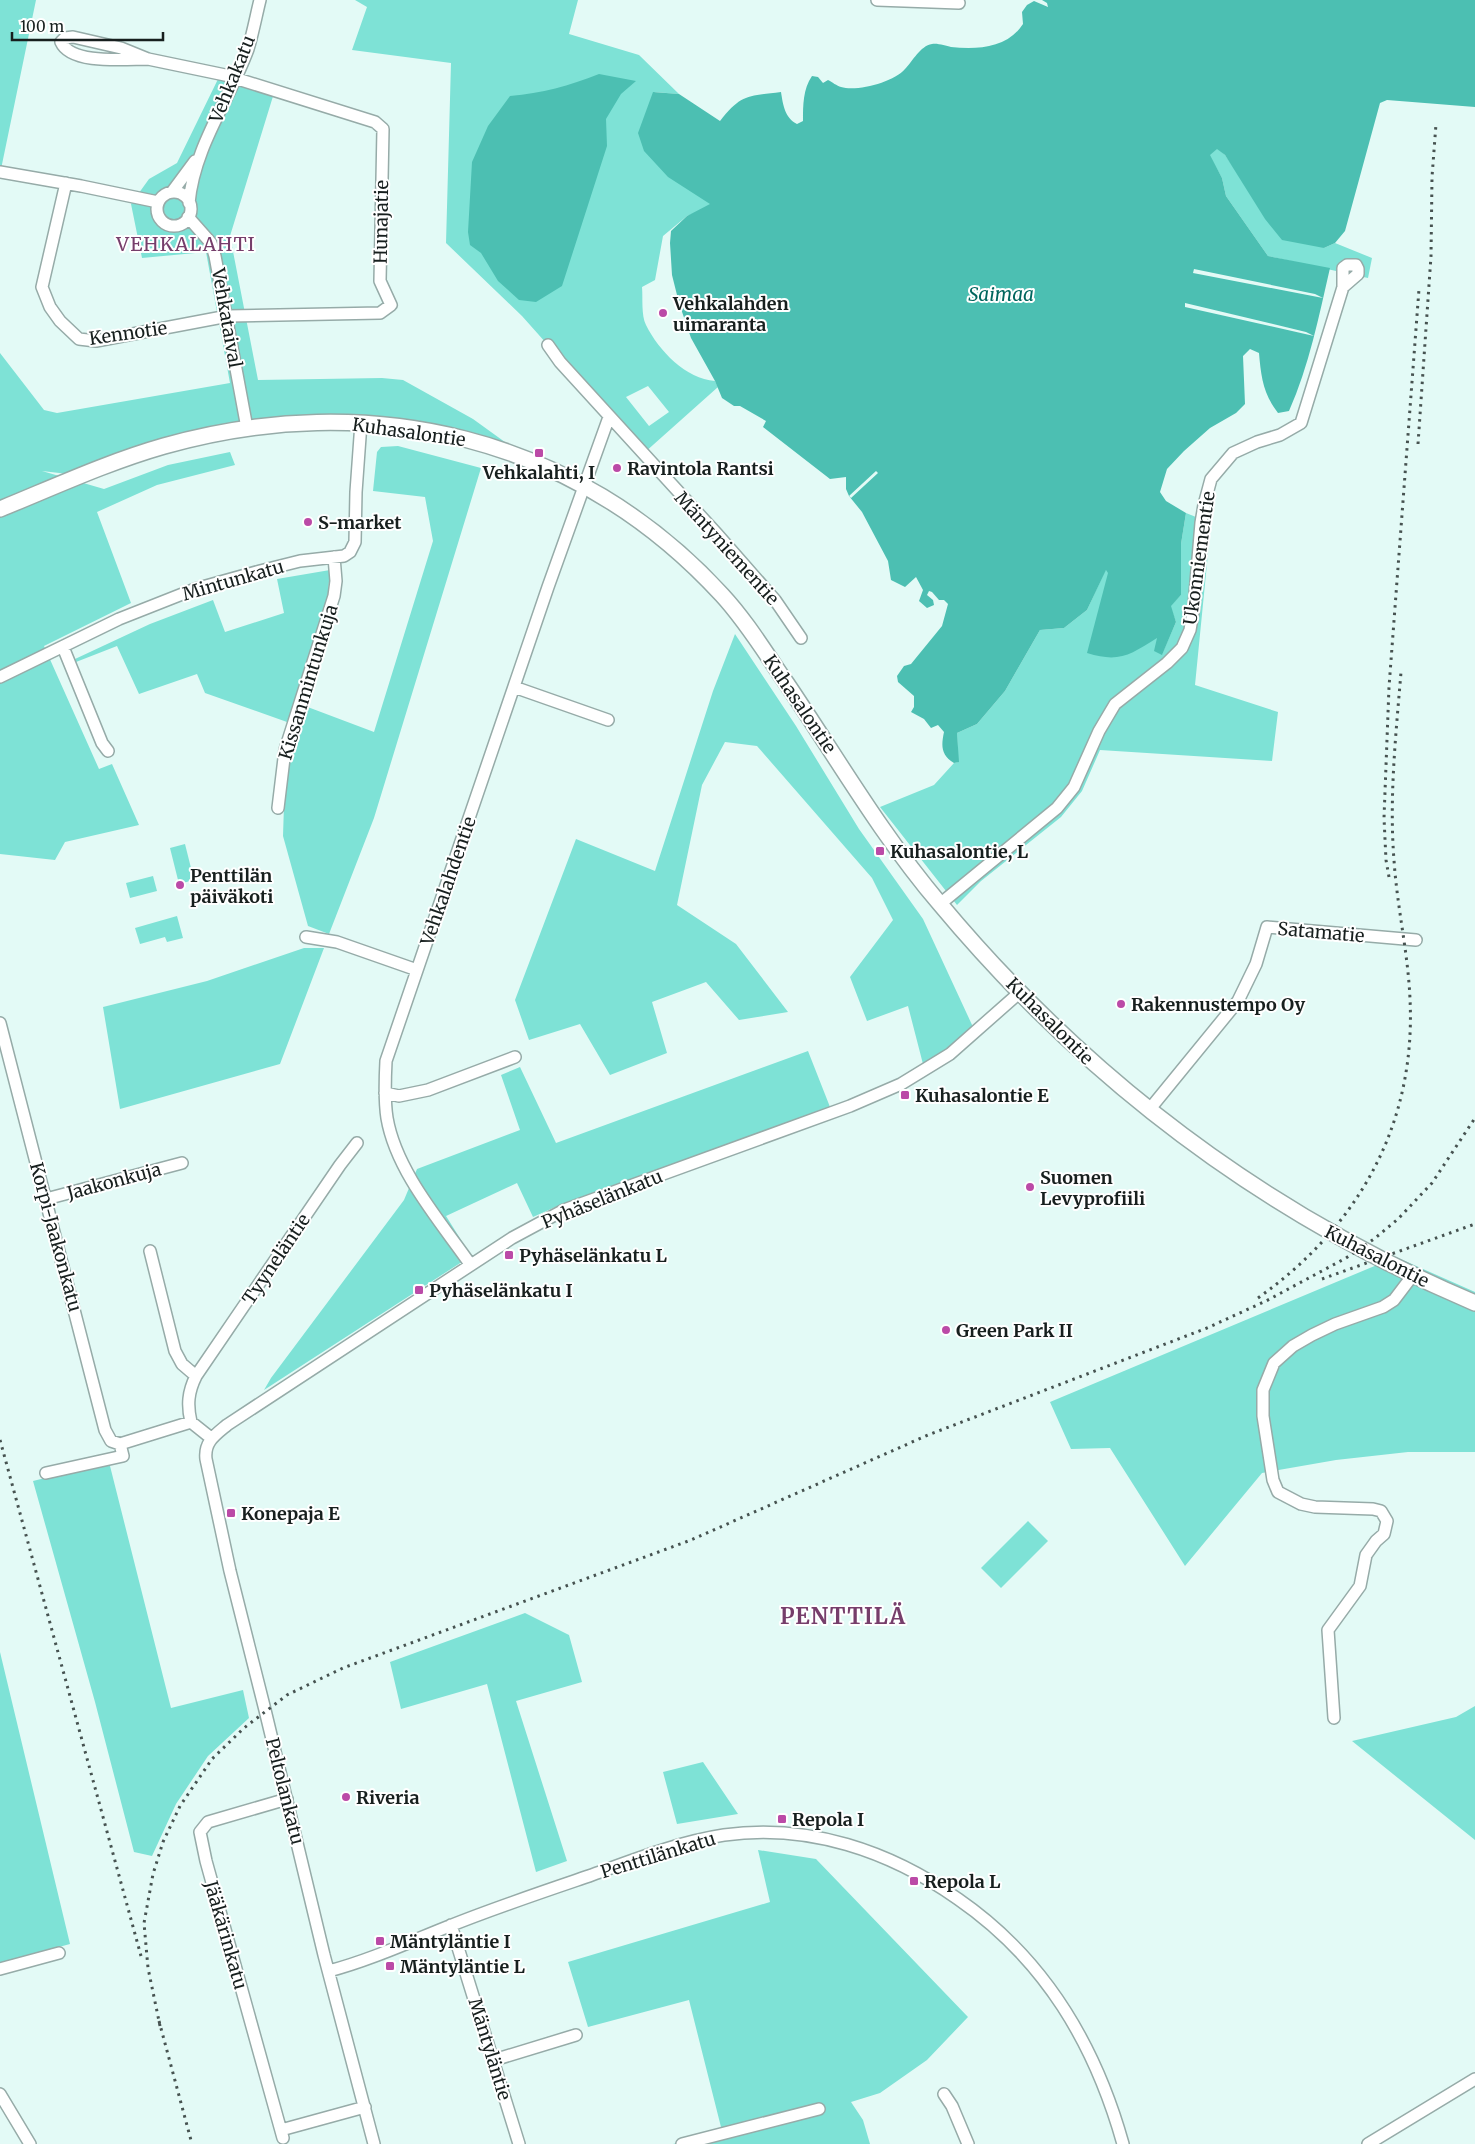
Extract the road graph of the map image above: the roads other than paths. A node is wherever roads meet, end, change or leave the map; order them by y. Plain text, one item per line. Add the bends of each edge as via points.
1 (260, 0) edge
2 (877, 0) edge
3 (959, 3) dead end
4 (148, 59) junction
5 (235, 79) junction
6 (199, 156) junction
7 (0, 172) edge
8 (66, 183) junction
9 (172, 192) junction
10 (158, 202) junction
11 (189, 203) junction
12 (188, 217) junction
13 (1343, 287) dead end
14 (228, 316) junction
15 (548, 345) dead end
16 (609, 417) junction
17 (361, 423) junction
18 (247, 428) junction
19 (584, 487) junction
20 (0, 509) edge
21 (334, 557) junction
22 (801, 638) dead end
23 (63, 646) junction
24 (0, 677) edge
25 (514, 687) junction
26 (608, 720) dead end
27 (108, 751) dead end
28 (278, 808) dead end
29 (940, 904) junction
30 (306, 937) dead end
31 (1416, 940) dead end
32 (418, 970) junction
33 (1019, 993) junction
34 (0, 1023) edge
35 (515, 1057) dead end
36 (385, 1093) junction
37 (1149, 1110) junction
38 (358, 1144) dead end
39 (182, 1163) dead end
40 (46, 1199) junction
41 (150, 1251) dead end
42 (470, 1264) junction
43 (1413, 1275) junction
44 (1475, 1303) edge
45 (196, 1376) junction
46 (191, 1422) junction
47 (211, 1438) junction
48 (120, 1444) junction
49 (46, 1474) dead end
50 (1334, 1718) dead end
51 (287, 1799) junction
52 (451, 1925) junction
53 (59, 1953) dead end
54 (0, 1969) edge
55 (329, 1971) junction
56 (576, 2035) dead end
57 (494, 2060) junction
58 (1475, 2079) edge
59 (0, 2094) edge
60 (944, 2094) dead end
61 (365, 2107) junction
62 (819, 2110) dead end
63 (30, 2144) edge
64 (374, 2144) edge
65 (519, 2144) edge
66 (682, 2144) edge
67 (968, 2144) edge
68 (1124, 2144) edge
69 (1368, 2144) edge

1 - 5 street, Vehkakatu via 248,48
2 - 3 street
4 - 4 street via 114,61 71,53 61,42 73,37 121,48
4 - 5 street
5 - 6 street, Vehkakatu
5 - 14 street, Hunajatie via 375,122 383,129 380,281 391,305 380,313
6 - 9 street, Vehkakatu
6 - 11 street, Vehkakatu
7 - 8 street
8 - 10 street
8 - 14 street, Kennotie via 42,287 50,307 78,339 96,341
9 - 10 street
9 - 11 street via 179,193
10 - 12 street via 158,215 166,224 179,225
11 - 12 street
12 - 14 street, Vehkataival via 211,243
13 - 29 street, Ukonniementie via 1301,423 1280,435 1233,453 1211,479 1201,523 1193,614 1182,648 1115,704 1074,787 1057,808
14 - 18 street, Vehkataival
15 - 16 street, Mäntyniementie
16 - 19 street, Vehkalahdentie
16 - 22 street, Mäntyniementie via 775,600
17 - 18 main road, Kuhasalontie via 300,422
17 - 19 main road, Kuhasalontie via 462,438 521,456
17 - 21 street, Mintunkatu via 355,542 350,552
18 - 20 main road, Kuhasalontie via 171,444 130,457
19 - 25 street, Vehkalahdentie
19 - 29 main road, Kuhasalontie via 641,523 723,595 747,625 871,812
21 - 23 street, Mintunkatu via 282,566 195,589 119,619
21 - 28 street, Kissanmintunkuja via 334,596 285,750
23 - 24 street, Mintunkatu
23 - 27 street
25 - 26 street
25 - 32 street, Vehkalahdentie
29 - 33 main road, Kuhasalontie
30 - 32 street via 337,942
31 - 37 street, Satamatie via 1267,927 1256,964 1238,1001
32 - 36 street, Vehkalahdentie via 386,1061
33 - 37 main road, Kuhasalontie via 1088,1060
33 - 42 street, Pyhäselänkatu via 950,1054 901,1084 850,1106 564,1210
34 - 40 street, Korpi-Jaakonkatu
35 - 36 street via 428,1090 399,1096
36 - 42 street, Vehkalahdentie via 387,1121 400,1159
37 - 43 main road, Kuhasalontie via 1286,1207
38 - 45 street, Tyyneläntie via 340,1165
39 - 40 street, Jaakonkuja
40 - 48 street, Korpi-Jaakonkatu via 106,1430 111,1441
41 - 45 street via 169,1336 182,1364
42 - 47 street, Pyhäselänkatu
43 - 44 main road, Kuhasalontie
43 - 50 street via 1394,1300 1383,1307 1335,1324 1292,1346 1274,1363 1263,1390 1264,1416 1278,1492 1316,1507 1381,1511 1387,1521 1384,1534 1366,1555 1360,1586 1328,1630
45 - 46 street via 188,1397
46 - 47 street
46 - 48 street
47 - 51 street, Peltolankatu via 206,1453 210,1478
48 - 49 street via 123,1456
51 - 55 street, Peltolankatu
51 - 61 street, Jääkärinkatu via 208,1822 200,1832 206,1861 282,2134
52 - 55 street, Penttilänkatu via 396,1950
52 - 57 street, Mäntyläntie
52 - 68 street, Penttilänkatu via 670,1848 724,1835 799,1834 822,1837 864,1850 908,1869 954,1896 989,1921 1014,1946 1053,1991 1080,2033 1103,2082
53 - 54 street
55 - 61 street, Peltolankatu
56 - 57 street
57 - 65 street, Mäntyläntie
58 - 69 street
59 - 63 street
60 - 67 street
61 - 64 street, Peltolankatu
62 - 66 street

